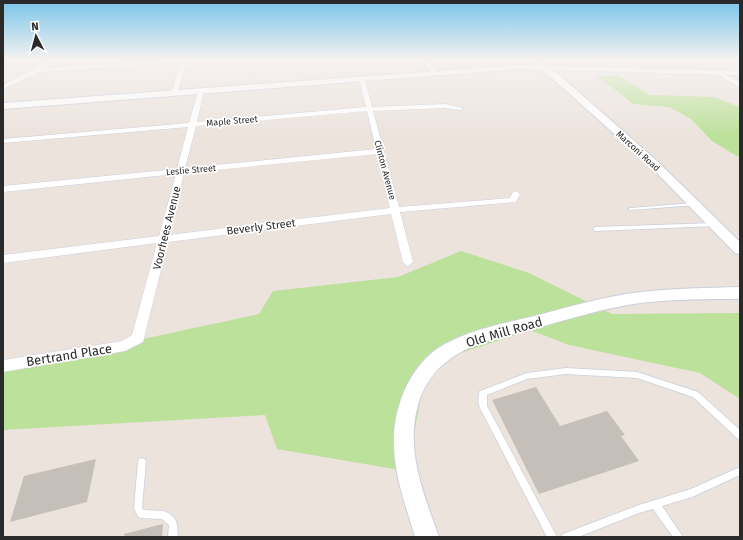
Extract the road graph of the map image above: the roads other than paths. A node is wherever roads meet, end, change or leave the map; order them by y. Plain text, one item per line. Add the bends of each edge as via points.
1 (176, 85) edge
2 (271, 85) edge
3 (364, 85) edge
4 (563, 85) edge
5 (201, 90) junction
6 (174, 92) junction
7 (3, 106) edge
8 (460, 108) dead end
9 (370, 109) junction
10 (193, 124) junction
11 (3, 141) edge
12 (380, 151) junction
13 (181, 171) junction
14 (3, 189) edge
15 (516, 194) dead end
16 (694, 204) junction
17 (630, 209) dead end
18 (395, 210) junction
19 (714, 225) junction
20 (595, 229) dead end
21 (164, 239) junction
22 (740, 250) edge
23 (3, 259) edge
24 (408, 262) dead end
25 (740, 294) edge
26 (134, 341) joint
27 (3, 366) edge
28 (740, 435) edge
29 (142, 462) dead end
30 (740, 471) edge
31 (655, 504) junction
32 (173, 537) edge
33 (428, 537) edge
34 (552, 537) edge
35 (566, 537) edge
36 (678, 537) edge

1 - 6 street
2 - 5 main road
3 - 9 street, Clinton Avenue
4 - 16 street, Marconi Road via 653,163
5 - 6 main road
5 - 10 street, Voorhees Avenue
6 - 7 main road
8 - 9 street, Maple Street via 445,106
9 - 10 street, Maple Street
9 - 12 street, Clinton Avenue
10 - 11 street, Maple Street
10 - 13 street, Voorhees Avenue
12 - 13 street, Leslie Street
12 - 18 street, Clinton Avenue
13 - 14 street, Leslie Street
13 - 21 street, Voorhees Avenue
15 - 18 street, Beverly Street via 514,200 499,202
16 - 17 lane
16 - 19 street, Marconi Road
18 - 21 street, Beverly Street
18 - 24 street, Clinton Avenue
19 - 20 lane
19 - 22 street, Marconi Road
21 - 23 street, Beverly Street
21 - 26 street, Voorhees Avenue via 140,332
25 - 33 street, Old Mill Road via 661,296 626,300 472,339 443,354 426,371 413,391 404,426 406,468
26 - 27 street, Bertrand Place via 118,348
28 - 34 lane via 695,394 637,375 566,371 527,376 483,393 483,406
29 - 32 lane via 138,508 141,514 164,515 173,523
30 - 31 lane via 692,493
31 - 35 lane
31 - 36 lane

